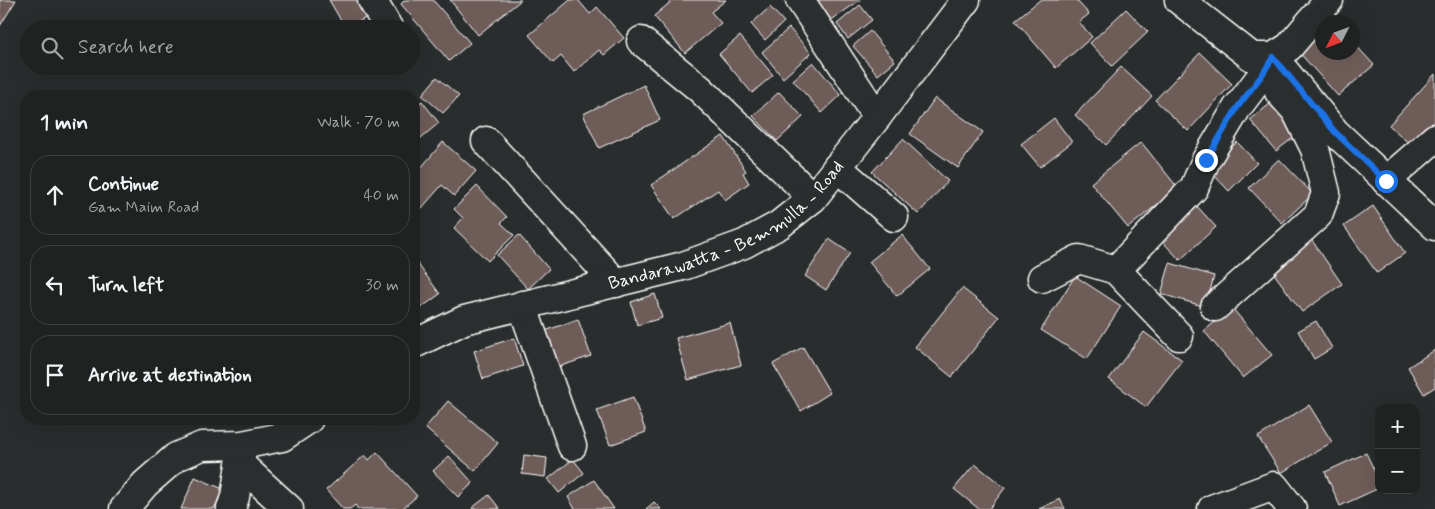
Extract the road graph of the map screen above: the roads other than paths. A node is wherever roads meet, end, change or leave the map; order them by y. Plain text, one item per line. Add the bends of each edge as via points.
1 (372, 0) edge
2 (800, 0) edge
3 (966, 0) edge
4 (1179, 0) edge
5 (1329, 0) edge
6 (383, 20) edge
7 (642, 41) dead end
8 (1268, 66) junction
9 (877, 117) junction
10 (1435, 138) edge
11 (486, 141) dead end
12 (837, 167) junction
13 (1386, 181) junction
14 (813, 198) junction
15 (894, 217) dead end
16 (1435, 226) edge
17 (1116, 270) junction
18 (1042, 278) dead end
19 (616, 283) junction
20 (522, 305) junction
21 (1215, 307) dead end
22 (1179, 336) dead end
23 (420, 341) edge
24 (300, 425) edge
25 (572, 446) dead end
26 (241, 455) junction
27 (124, 509) edge
28 (231, 509) edge
29 (289, 509) edge
30 (1212, 509) edge
31 (1292, 509) edge

1 - 6 street
2 - 9 street
3 - 9 street, Bandarawatta - Bemmulla - Road
4 - 8 street
5 - 8 street via 1289,47
7 - 14 street via 700,89
8 - 13 street
8 - 17 street via 1237,108 1206,160 1194,188
8 - 21 street via 1315,149 1326,193 1318,215
9 - 12 street, Bandarawatta - Bemmulla - Road
10 - 13 street
11 - 19 street
12 - 14 street, Bandarawatta - Bemmulla - Road
12 - 15 street
13 - 16 street
14 - 19 street, Bandarawatta - Bemmulla - Road via 779,225 744,244 683,266
17 - 18 street via 1078,259
17 - 22 street
19 - 20 street, Bandarawatta - Bemmulla - Road
20 - 23 street, Bandarawatta - Bemmulla - Road via 464,320
20 - 25 street
24 - 26 street via 282,438
26 - 27 street via 202,446 176,457 145,484
26 - 28 street
26 - 29 street
30 - 31 street via 1274,486

